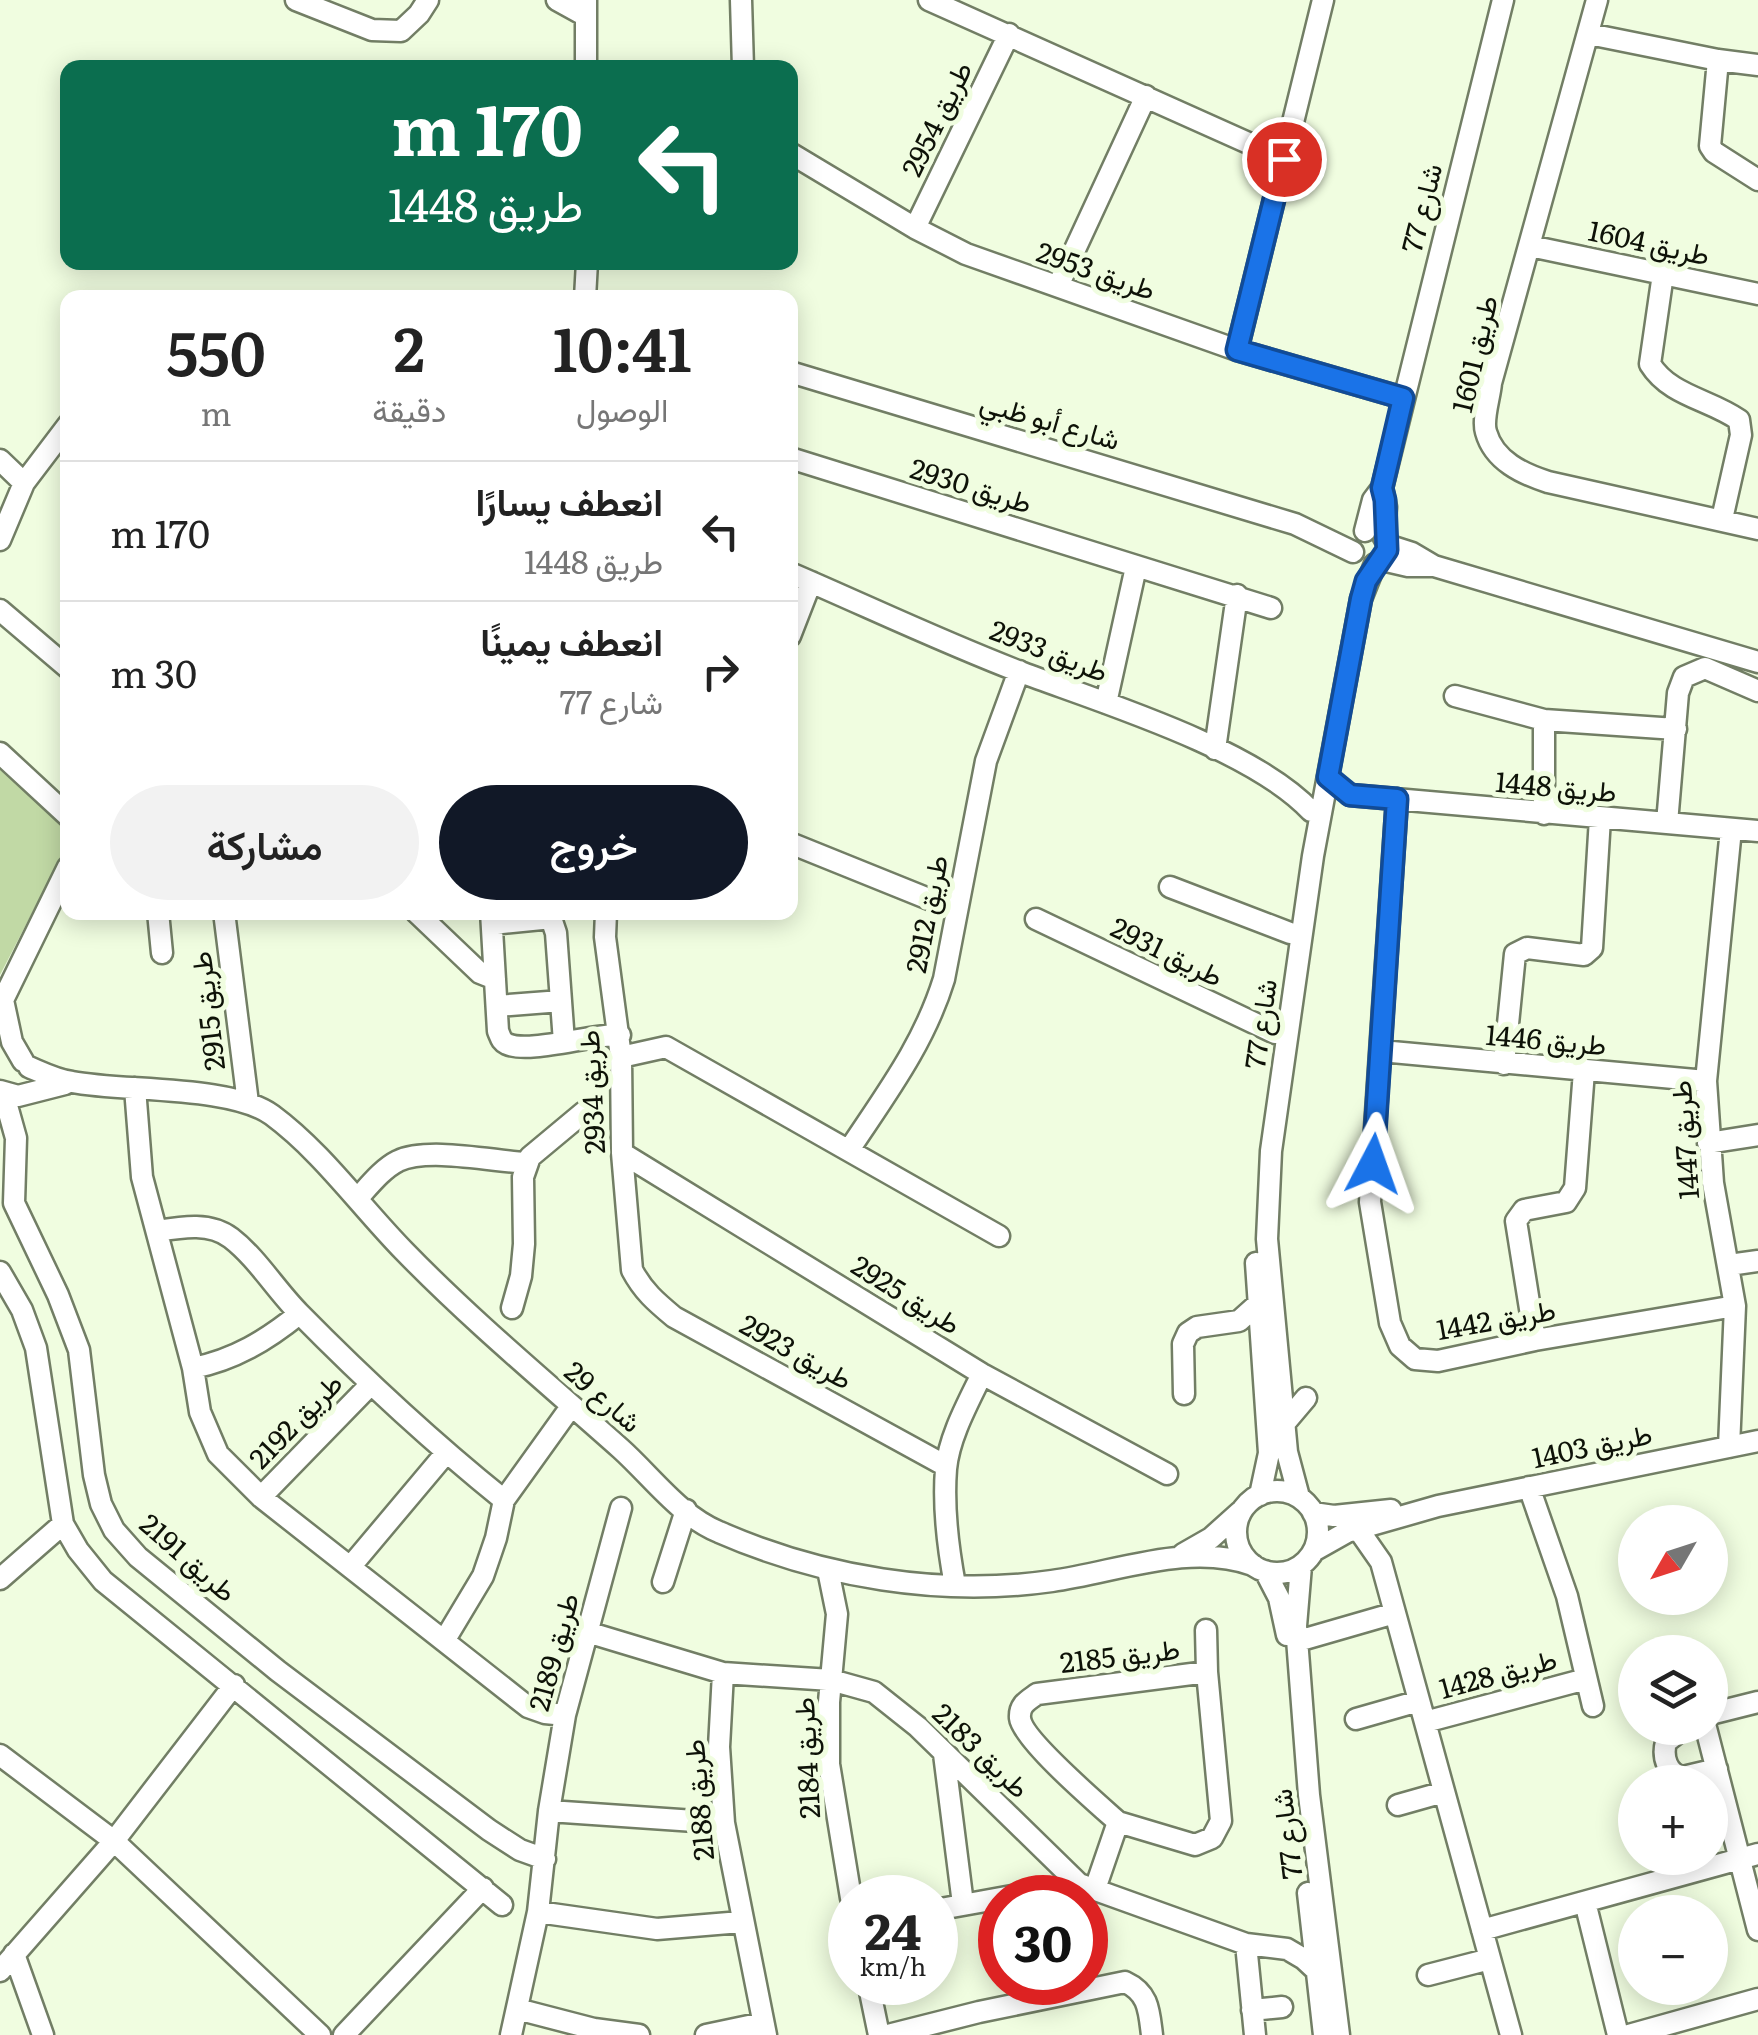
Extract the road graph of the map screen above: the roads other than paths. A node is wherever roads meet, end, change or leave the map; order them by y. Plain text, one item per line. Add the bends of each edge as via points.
1 (296, 0) edge
2 (428, 0) edge
3 (557, 0) edge
4 (741, 0) edge
5 (930, 0) edge
6 (1503, 0) edge
7 (1597, 0) edge
8 (1321, 1) edge
9 (586, 8) edge
10 (1009, 34) junction
11 (1589, 34) junction
12 (586, 60) edge
13 (742, 60) edge
14 (1718, 60) junction
15 (1758, 65) edge
16 (1146, 96) junction
17 (798, 158) edge
18 (1284, 159) junction
19 (1758, 180) edge
20 (915, 228) junction
21 (1530, 246) junction
22 (1663, 274) junction
23 (1058, 286) junction
24 (1758, 294) edge
25 (1237, 350) junction
26 (798, 374) edge
27 (1403, 398) junction
28 (60, 436) edge
29 (0, 460) edge
30 (798, 461) edge
31 (24, 483) junction
32 (1722, 519) junction
33 (1758, 528) edge
34 (0, 540) edge
35 (1370, 548) junction
36 (1136, 567) junction
37 (798, 576) edge
38 (811, 582) junction
39 (1237, 595) junction
40 (1271, 608) dead end
41 (0, 610) edge
42 (798, 615) edge
43 (1754, 659) edge
44 (60, 661) edge
45 (1019, 671) junction
46 (1758, 692) edge
47 (1455, 696) dead end
48 (1106, 703) junction
49 (1544, 720) junction
50 (1676, 729) junction
51 (1215, 749) junction
52 (0, 753) edge
53 (1322, 779) junction
54 (1284, 786) junction
55 (1350, 795) junction
56 (1397, 799) junction
57 (1317, 808) junction
58 (60, 809) edge
59 (1544, 814) junction
60 (1600, 818) junction
61 (1667, 823) junction
62 (1731, 829) junction
63 (1758, 832) edge
64 (798, 846) edge
65 (60, 883) edge
66 (1170, 887) dead end
67 (956, 910) junction
68 (159, 920) edge
69 (225, 920) edge
70 (424, 920) edge
71 (491, 920) edge
72 (551, 920) edge
73 (606, 920) edge
74 (1036, 920) dead end
75 (1290, 933) junction
76 (162, 953) dead end
77 (496, 979) junction
78 (561, 1001) junction
79 (2, 1003) edge
80 (497, 1006) junction
81 (1275, 1034) junction
82 (620, 1035) junction
83 (564, 1042) junction
84 (1380, 1051) junction
85 (621, 1057) junction
86 (0, 1064) edge
87 (26, 1064) junction
88 (1504, 1064) junction
89 (1584, 1070) junction
90 (1706, 1081) junction
91 (72, 1082) junction
92 (134, 1088) junction
93 (14, 1093) edge
94 (248, 1103) junction
95 (584, 1112) dead end
96 (1758, 1135) edge
97 (1708, 1143) junction
98 (849, 1150) junction
99 (622, 1153) junction
100 (526, 1164) junction
101 (356, 1198) junction
102 (7, 1208) edge
103 (157, 1231) junction
104 (1000, 1236) dead end
105 (1758, 1261) edge
106 (1729, 1266) junction
107 (632, 1270) joint
108 (0, 1272) edge
109 (1258, 1304) junction
110 (1735, 1306) junction
111 (512, 1308) dead end
112 (299, 1314) junction
113 (1240, 1320) junction
114 (1260, 1336) junction
115 (1535, 1340) junction
116 (193, 1368) junction
117 (982, 1374) junction
118 (370, 1384) junction
119 (1184, 1394) dead end
120 (1306, 1398) dead end
121 (570, 1408) junction
122 (1284, 1424) junction
123 (1758, 1441) edge
124 (1729, 1447) junction
125 (446, 1453) junction
126 (946, 1466) junction
127 (1167, 1474) dead end
128 (1530, 1487) junction
129 (261, 1496) junction
130 (1298, 1497) junction
131 (504, 1500) junction
132 (1252, 1502) junction
133 (1438, 1506) junction
134 (621, 1508) dead end
135 (686, 1510) junction
136 (1314, 1513) junction
137 (1387, 1522) junction
138 (63, 1524) junction
139 (1358, 1528) junction
140 (1172, 1558) junction
141 (1308, 1558) junction
142 (1381, 1562) junction
143 (350, 1566) junction
144 (1259, 1568) junction
145 (828, 1570) junction
146 (0, 1578) edge
147 (860, 1578) junction
148 (663, 1582) dead end
149 (955, 1585) junction
150 (1395, 1613) junction
151 (837, 1614) junction
152 (1206, 1630) dead end
153 (587, 1632) junction
154 (444, 1641) junction
155 (1298, 1641) junction
156 (1207, 1672) junction
157 (723, 1673) junction
158 (1586, 1679) junction
159 (831, 1680) junction
160 (234, 1685) junction
161 (1419, 1701) junction
162 (1758, 1702) edge
163 (1593, 1706) dead end
164 (1728, 1710) edge
165 (564, 1715) junction
166 (1356, 1719) dead end
167 (1425, 1722) junction
168 (944, 1754) junction
169 (0, 1755) edge
170 (1444, 1792) junction
171 (1728, 1799) edge
172 (1398, 1805) dead end
173 (549, 1810) junction
174 (1118, 1822) junction
175 (724, 1823) junction
176 (114, 1841) junction
177 (1749, 1857) edge
178 (545, 1859) junction
179 (848, 1875) edge
180 (1075, 1875) edge
181 (1092, 1875) edge
182 (483, 1888) junction
183 (1108, 1894) edge
184 (978, 1902) edge
185 (1584, 1902) junction
186 (963, 1904) junction
187 (502, 1905) dead end
188 (958, 1905) edge
189 (538, 1912) junction
190 (1311, 1920) junction
191 (741, 1922) junction
192 (1482, 1930) junction
193 (1758, 1930) edge
194 (1246, 1944) junction
195 (1287, 1949) junction
196 (14, 1954) junction
197 (1490, 1959) junction
198 (0, 1971) edge
199 (1318, 1972) junction
200 (1428, 1975) dead end
201 (1758, 1999) edge
202 (873, 2005) edge
203 (1282, 2007) dead end
204 (517, 2009) junction
205 (1252, 2010) junction
206 (979, 2012) junction
207 (765, 2029) edge
208 (43, 2035) edge
209 (320, 2035) edge
210 (344, 2035) edge
211 (512, 2035) edge
212 (640, 2035) edge
213 (706, 2035) edge
214 (879, 2035) edge
215 (888, 2035) edge
216 (984, 2035) edge
217 (1152, 2035) edge
218 (1255, 2035) edge
219 (1324, 2035) edge
220 (1339, 2035) edge
221 (1511, 2035) edge
222 (1618, 2035) edge
223 (1629, 2035) edge

1 - 2 street via 372,30 400,30
3 - 9 street
4 - 13 street
5 - 10 street
6 - 27 street, شارع 77
7 - 11 street, طريق 1601
8 - 18 street
9 - 12 street
10 - 16 street
10 - 20 street, طريق 2954
11 - 14 street
11 - 21 street, طريق 1601
14 - 15 street
14 - 19 street via 1710,146
16 - 18 street
16 - 23 street
17 - 20 street, طريق 2953
18 - 25 street
20 - 23 street, طريق 2953
21 - 22 street, طريق 1604
21 - 32 street, طريق 1601 via 1492,383 1485,430 1498,453 1520,472 1548,482
22 - 24 street, طريق 1604
22 - 32 street via 1650,364 1677,390 1739,420
23 - 25 street, طريق 2953
25 - 27 street, طريق 2953
26 - 35 street, شارع أبو ظبي
27 - 35 street, شارع 77
28 - 31 street
29 - 31 street
30 - 36 street, طريق 2930
31 - 34 street
32 - 33 street, طريق 1601
35 - 43 street, شارع أبو ظبي via 1408,566 1434,566
35 - 53 street, شارع 77
36 - 39 street, طريق 2930
36 - 48 street
37 - 38 street, طريق 2933
38 - 42 street
38 - 45 street, طريق 2933
39 - 40 street, طريق 2930
39 - 51 street
41 - 44 street
45 - 48 street, طريق 2933
45 - 67 street, طريق 2912 via 986,761
46 - 50 street via 1713,670 1695,670 1681,683
47 - 49 street
48 - 51 street, طريق 2933
49 - 50 street
49 - 59 street
50 - 61 street
51 - 54 street, طريق 2933
52 - 58 street
53 - 54 street
53 - 55 street
53 - 57 street, شارع 77
54 - 57 street, طريق 2933
55 - 56 street, طريق 1448
55 - 57 street, طريق 1448
56 - 59 street, طريق 1448
56 - 84 street, طريق 1442
57 - 75 street, شارع 77
57 - 122 street, شارع 77 via 1268,1195
59 - 60 street, طريق 1448
60 - 61 street, طريق 1448
60 - 88 street via 1592,948 1584,955 1527,948 1515,954
61 - 62 street, طريق 1448
62 - 63 street, طريق 1448
62 - 90 street, طريق 1447
64 - 67 street
65 - 79 street
66 - 75 street
67 - 98 street, طريق 2912 via 934,1012
68 - 76 street
69 - 94 street, طريق 2915
70 - 77 street via 480,974
71 - 77 street
72 - 78 street
73 - 82 street, طريق 2934
74 - 81 street, طريق 2931
75 - 81 street, شارع 77
77 - 80 street
78 - 80 street
78 - 83 street
79 - 87 street via 8,1032
80 - 83 street via 506,1044
81 - 109 street, شارع 77 via 1255,1196
82 - 83 street
82 - 85 street, طريق 2934
84 - 88 street, طريق 1446
84 - 115 street, طريق 1442 via 1370,1202 1390,1323 1400,1346 1415,1359 1438,1361
85 - 98 street via 666,1047
85 - 99 street, طريق 2934
86 - 87 street via 12,1058
87 - 91 street, شارع 29
87 - 93 street via 32,1080
88 - 89 street, طريق 1446
89 - 90 street, طريق 1446
89 - 115 street via 1573,1192 1566,1202 1524,1210 1516,1220
90 - 97 street, طريق 1447
91 - 92 street, شارع 29
91 - 93 street, شارع 29
92 - 94 street, شارع 29
92 - 103 street, طريق 2192 via 142,1176
93 - 102 street, طريق 2191
94 - 101 street, شارع 29 via 300,1138
95 - 100 street
96 - 97 street
97 - 106 street, طريق 1447
98 - 104 street
99 - 107 street, طريق 2934
99 - 117 street, طريق 2925
100 - 101 street via 416,1156 390,1166
100 - 111 street via 523,1260
101 - 121 street, شارع 29
102 - 178 street, طريق 2191 via 58,1295 79,1350 94,1475 114,1530 278,1671 489,1830
103 - 112 street, طريق 2192 via 210,1228 231,1238
103 - 116 street, طريق 2192
105 - 106 street
106 - 110 street, طريق 1447
107 - 126 street, طريق 2923 via 648,1296 674,1317
108 - 138 street via 36,1348
109 - 113 street
109 - 114 street, شارع 77
110 - 115 street, طريق 1442
110 - 124 street, طريق 1447
112 - 116 street via 257,1344
112 - 118 street, طريق 2192
113 - 114 street
113 - 119 street via 1188,1334
114 - 132 street, شارع 77 via 1269,1453
116 - 129 street, طريق 2192 via 207,1434
117 - 126 street
117 - 127 street, طريق 2925
118 - 125 street, طريق 2192
118 - 129 street, طريق 2192
120 - 122 street
121 - 131 street
121 - 135 street, شارع 29
122 - 130 street, شارع 77
123 - 124 street, طريق 1403
124 - 128 street, طريق 1403
125 - 131 street, طريق 2192
125 - 143 street
126 - 149 street
128 - 133 street, طريق 1403
128 - 158 street
129 - 143 street, طريق 2192
130 - 132 street via 1280,1491
130 - 136 street
131 - 154 street via 483,1576
132 - 140 street, شارع 29 via 1212,1538
132 - 144 street via 1236,1532
133 - 136 street, طريق 1403
133 - 137 street, طريق 1403
134 - 153 street, طريق 2189
135 - 145 street, شارع 29 via 722,1534
135 - 148 street
136 - 141 street via 1318,1531
137 - 139 street, طريق 1403
137 - 142 street
138 - 146 street
138 - 160 street via 103,1580
139 - 141 street, طريق 1403
139 - 142 street
140 - 144 street, شارع 29 via 1213,1555
140 - 149 street, شارع 29 via 1048,1582
141 - 144 street via 1277,1574
141 - 155 street, شارع 77 via 1297,1596
142 - 150 street
143 - 154 street, طريق 2192
144 - 190 street, شارع 77 via 1279,1598 1286,1627
145 - 147 street, شارع 29
145 - 151 street, طريق 2184
147 - 149 street, شارع 29
147 - 151 street, طريق 2184
150 - 155 street
150 - 161 street
151 - 159 street, طريق 2184
152 - 156 street, طريق 2185
153 - 157 street
153 - 165 street, طريق 2189
154 - 165 street, طريق 2192 via 528,1707
155 - 220 street, شارع 77
156 - 174 street, طريق 2185 via 1221,1821 1212,1838 1195,1845
156 - 174 street, طريق 2185 via 1037,1694 1023,1703 1023,1728
157 - 159 street
157 - 175 street, طريق 2188
158 - 163 street
158 - 167 street, طريق 1428
159 - 168 street, طريق 2183 via 892,1703
159 - 179 street, طريق 2184 via 830,1764
160 - 176 street
160 - 182 street
161 - 166 street
161 - 167 street
162 - 164 street
165 - 173 street, طريق 2189
167 - 170 street
168 - 180 street, طريق 2183
168 - 186 street
169 - 176 street
170 - 172 street
170 - 192 street
171 - 177 street
173 - 175 street
173 - 178 street, طريق 2189
174 - 181 street
175 - 191 street, طريق 2188
176 - 196 street
176 - 209 street
177 - 185 street
177 - 193 street
178 - 189 street, طريق 2189
182 - 187 street
182 - 210 street
183 - 194 street, طريق 2183
184 - 186 street, طريق 2183
185 - 192 street
185 - 222 street
186 - 188 street, طريق 2183
189 - 191 street via 657,1929
189 - 204 street, طريق 2189
190 - 195 street
190 - 199 street, شارع 77
191 - 207 street, طريق 2188
192 - 197 street
194 - 195 street, طريق 2183
194 - 205 street
195 - 199 street, طريق 2183
196 - 198 street
196 - 208 street
197 - 200 street
197 - 221 street
199 - 219 street, شارع 77
201 - 223 street
202 - 214 street
203 - 205 street
204 - 211 street, طريق 2189
204 - 212 street
205 - 218 street
206 - 215 street
206 - 216 street
206 - 217 street via 1125,1982 1140,1988 1148,2003
207 - 213 street

